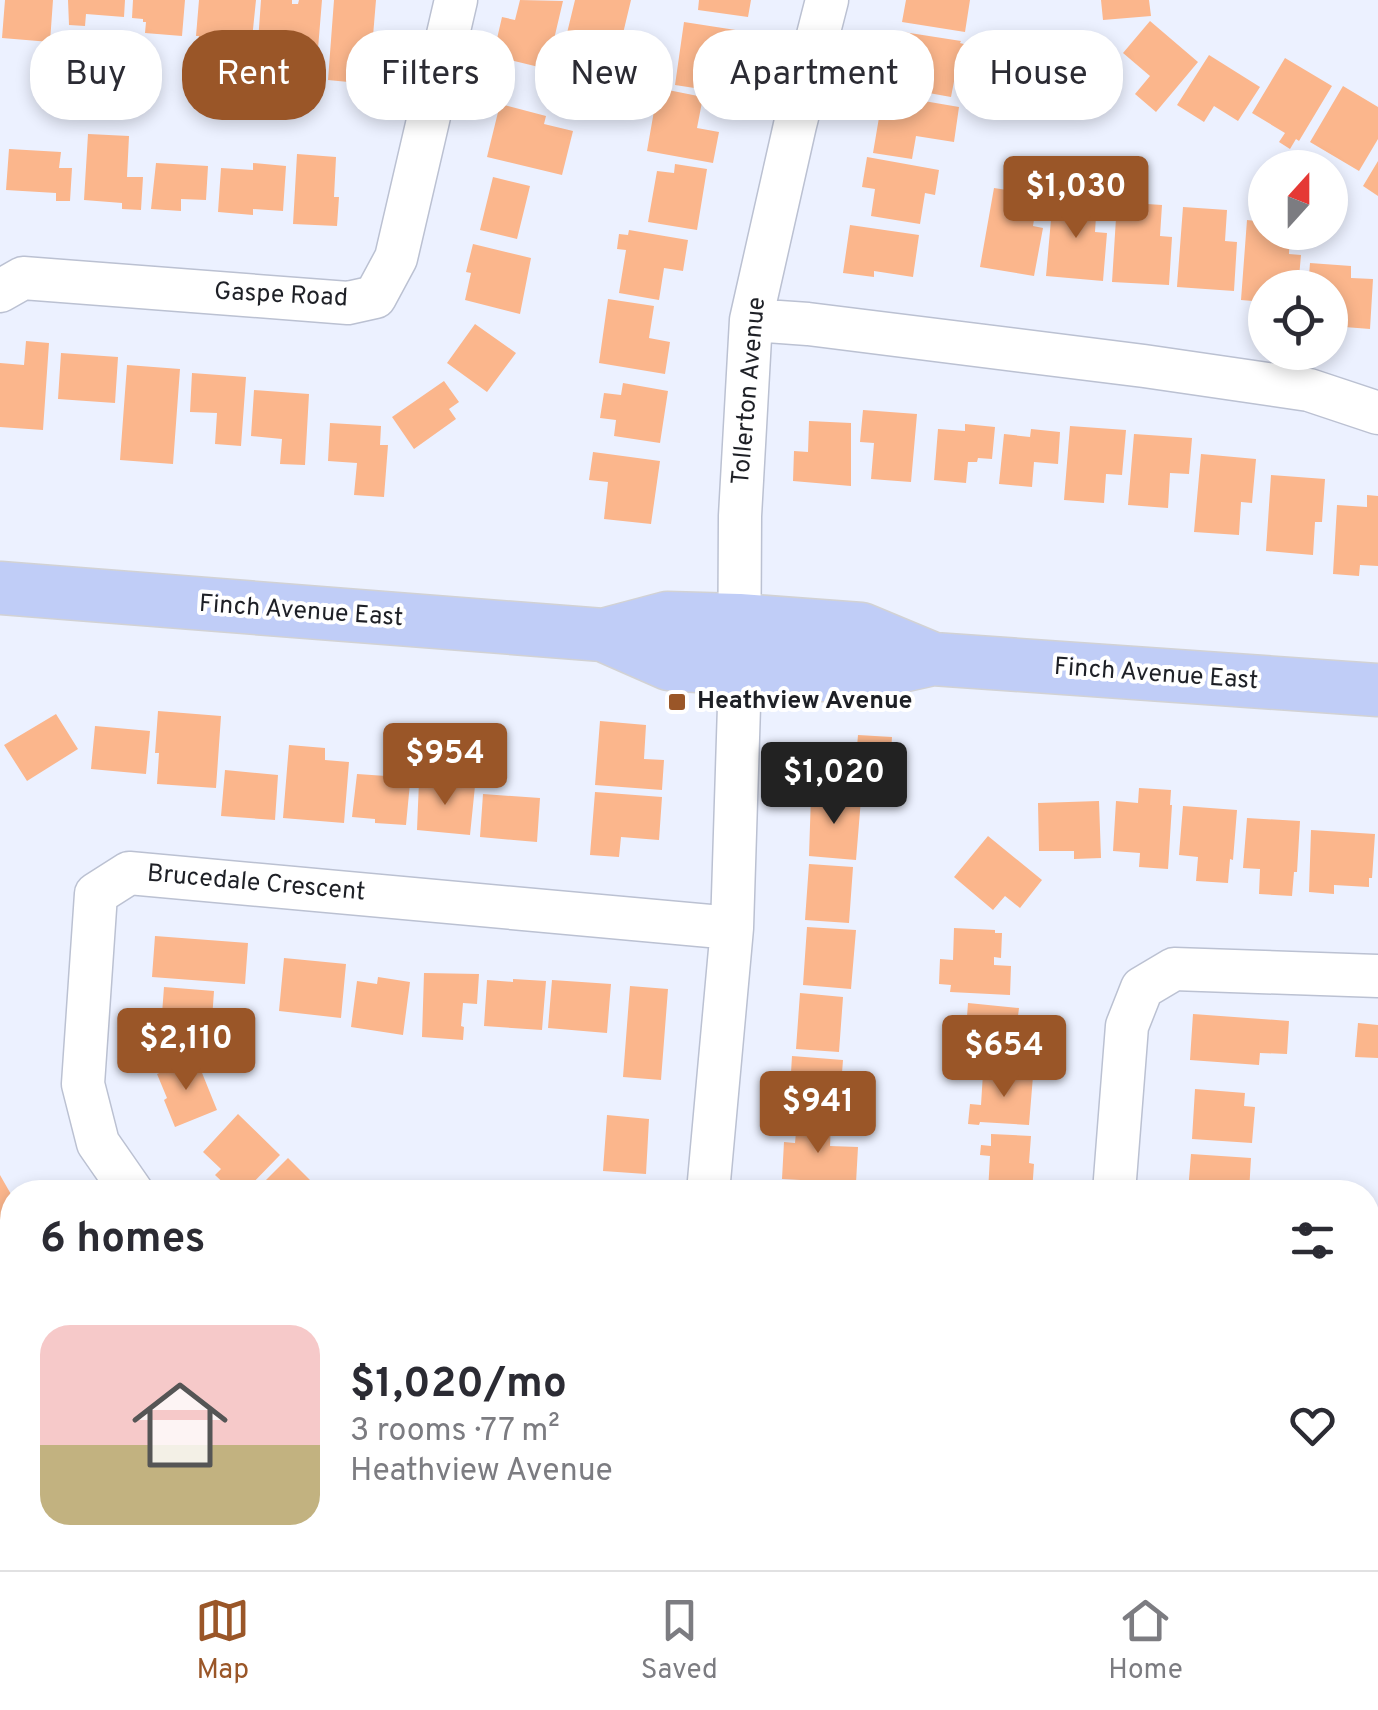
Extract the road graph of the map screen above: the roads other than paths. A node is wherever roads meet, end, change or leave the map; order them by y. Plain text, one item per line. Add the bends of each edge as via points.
1 (456, 0) edge
2 (827, 0) edge
3 (0, 291) edge
4 (751, 320) junction
5 (1378, 412) edge
6 (0, 588) edge
7 (739, 645) junction
8 (1378, 690) edge
9 (732, 928) junction
10 (1378, 976) edge
11 (124, 1180) edge
12 (709, 1180) edge
13 (1115, 1180) edge

1 - 3 street, Gaspe Road via 396,258 375,298 348,302 23,278
2 - 4 street, Tollerton Avenue
4 - 5 street via 1309,390
4 - 7 street, Tollerton Avenue
6 - 7 main road, Finch Avenue East via 602,635 669,664
7 - 8 main road, Finch Avenue East via 852,677 933,659
7 - 9 street
9 - 11 street, Brucedale Crescent via 129,873 96,894 83,1084 98,1143
9 - 12 street
10 - 13 street via 1174,969 1142,988 1127,1026

